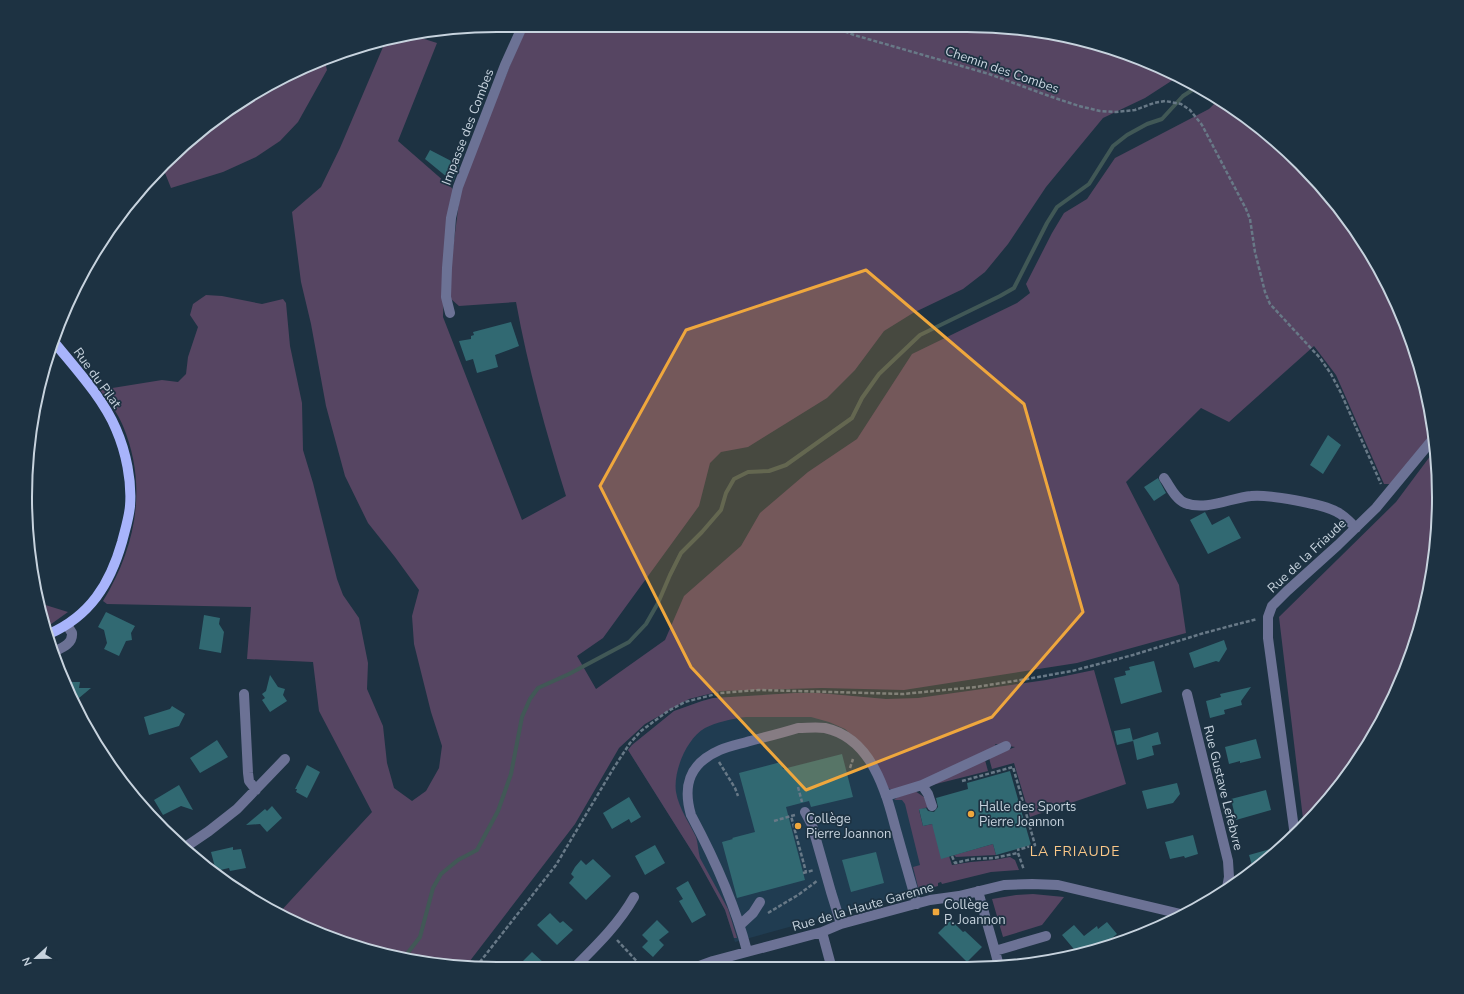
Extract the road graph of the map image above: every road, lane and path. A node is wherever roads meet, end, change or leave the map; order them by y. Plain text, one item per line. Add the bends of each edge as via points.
1 (520, 32) edge
2 (846, 32) edge
3 (450, 313) dead end
4 (57, 347) edge
5 (1429, 445) edge
6 (1164, 478) dead end
7 (1390, 494) junction
8 (1356, 528) junction
9 (67, 625) junction
10 (53, 632) edge
11 (58, 649) edge
12 (244, 694) dead end
13 (1187, 694) dead end
14 (1006, 746) dead end
15 (713, 753) junction
16 (285, 759) dead end
17 (961, 781) dead end
18 (922, 785) junction
19 (798, 787) dead end
20 (256, 790) junction
21 (738, 796) dead end
22 (886, 796) junction
23 (801, 797) dead end
24 (932, 806) dead end
25 (805, 812) joint
26 (791, 816) junction
27 (774, 821) dead end
28 (1294, 828) edge
29 (188, 845) edge
30 (1017, 851) junction
31 (952, 856) dead end
32 (1024, 870) dead end
33 (806, 872) dead end
34 (825, 873) junction
35 (1227, 882) edge
36 (978, 891) junction
37 (634, 897) dead end
38 (760, 902) dead end
39 (917, 904) junction
40 (1175, 913) edge
41 (750, 916) junction
42 (841, 924) junction
43 (740, 925) junction
44 (609, 932) junction
45 (822, 932) junction
46 (1046, 936) dead end
47 (748, 951) junction
48 (995, 951) junction
49 (998, 961) edge
50 (580, 962) edge
51 (637, 962) edge
52 (710, 962) edge
53 (830, 962) edge

1 - 3 street, Impasse des Combes via 458,187 447,268 446,297
2 - 7 path, Chemin des Combes via 990,74 1049,96 1100,111 1135,110 1165,101 1181,104 1190,110 1202,126 1246,209 1270,304 1320,358 1331,374 1377,478
4 - 9 main road, Rue du Pilat via 100,402 116,428 124,452 130,506 126,528 109,577 95,599
5 - 7 street, Rue de la Friaude
6 - 8 street via 1176,497 1195,506 1265,496 1322,506 1346,518
7 - 8 street, Rue de la Friaude
8 - 28 street, Rue de la Friaude via 1287,591 1272,606 1268,616 1268,638
9 - 10 main road, Rue du Pilat
9 - 11 street via 72,633 72,640
12 - 20 street via 249,781
13 - 35 street, Rue Gustave Lefebvre via 1228,861
14 - 18 street
15 - 21 path
15 - 22 street via 798,728 826,728 840,734 862,750 877,773
15 - 43 street via 699,764 692,774 688,785 688,804 725,884
16 - 20 street
17 - 30 path via 1013,767 1035,845
18 - 22 street
18 - 24 street
19 - 23 path
20 - 29 street via 237,809
22 - 39 street
25 - 26 path
25 - 34 street via 812,825
26 - 27 path
26 - 33 path
30 - 31 path via 994,858 955,863
30 - 32 path
34 - 41 path via 816,882 770,912
34 - 42 street
36 - 39 street, Rue de la Haute Garenne
36 - 40 street, Rue de la Haute Garenne via 1004,886 1058,885
36 - 48 street
37 - 44 street
38 - 41 street
39 - 42 street, Rue de la Haute Garenne
41 - 43 street
42 - 45 street, Rue de la Haute Garenne
43 - 47 street
44 - 50 street
44 - 51 path
45 - 47 street, Rue de la Haute Garenne
45 - 53 street
46 - 48 street
47 - 52 street, Rue de la Haute Garenne
48 - 49 street

